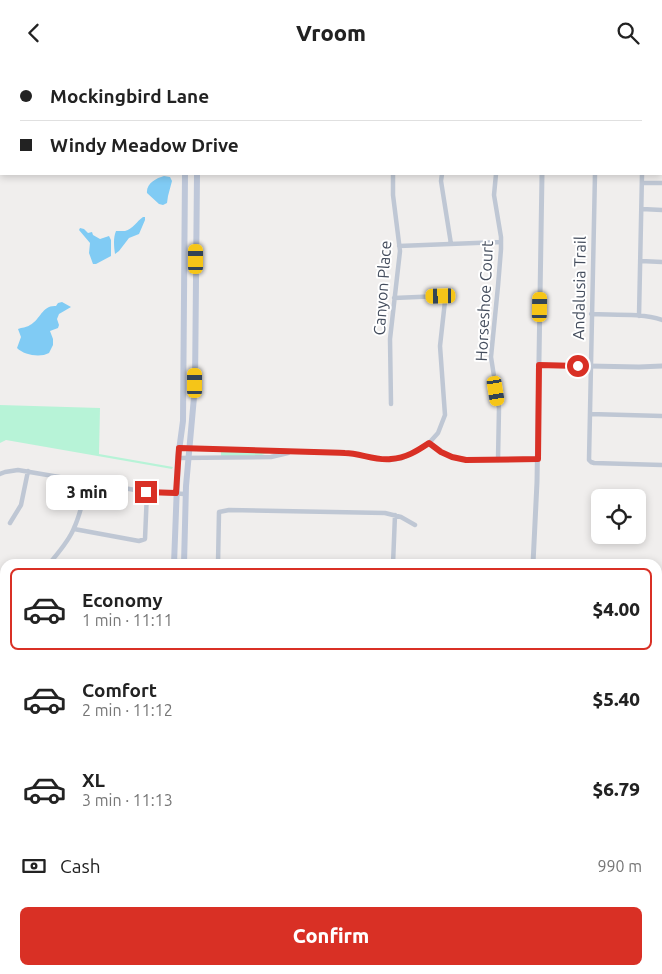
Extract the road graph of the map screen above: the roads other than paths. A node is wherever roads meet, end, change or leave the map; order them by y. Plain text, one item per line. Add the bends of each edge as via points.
1 (186, 175) edge
2 (197, 175) edge
3 (393, 175) edge
4 (442, 175) edge
5 (496, 175) edge
6 (542, 175) edge
7 (595, 175) edge
8 (642, 175) edge
9 (642, 183) junction
10 (662, 183) edge
11 (642, 209) junction
12 (662, 210) edge
13 (501, 242) junction
14 (451, 244) junction
15 (399, 246) junction
16 (641, 261) junction
17 (662, 262) edge
18 (394, 298) junction
19 (591, 314) junction
20 (639, 316) junction
21 (662, 320) edge
22 (539, 365) junction
23 (591, 366) junction
24 (662, 366) edge
25 (391, 404) dead end
26 (590, 414) junction
27 (662, 416) edge
28 (429, 443) junction
29 (179, 448) junction
30 (189, 449) junction
31 (217, 449) junction
32 (294, 451) junction
33 (178, 458) junction
34 (217, 458) junction
35 (188, 459) junction
36 (538, 459) junction
37 (498, 460) junction
38 (662, 465) edge
39 (28, 471) junction
40 (0, 474) edge
41 (87, 482) junction
42 (146, 492) junction
43 (176, 493) junction
44 (185, 494) junction
45 (395, 515) junction
46 (10, 523) dead end
47 (415, 525) dead end
48 (74, 529) junction
49 (53, 559) edge
50 (174, 559) edge
51 (184, 559) edge
52 (218, 559) edge
53 (393, 559) edge
54 (533, 559) edge

1 - 29 main road via 184,411
2 - 30 main road via 195,383
3 - 15 street, Canyon Place
4 - 14 street
5 - 13 street, Horseshoe Court via 494,195
6 - 22 street
7 - 19 street, Andalusia Trail
8 - 9 street
9 - 10 street
9 - 11 street
11 - 12 street
11 - 16 street
13 - 14 street
13 - 37 street, Horseshoe Court via 491,357 499,408
14 - 15 street
15 - 18 street, Canyon Place
16 - 17 street
16 - 20 street
18 - 25 street, Canyon Place via 390,339
18 - 28 street via 445,297 440,346 445,415 438,433
19 - 20 street
19 - 23 street, Andalusia Trail
20 - 21 street
22 - 23 street
22 - 36 street
23 - 24 street
23 - 26 street, Andalusia Trail
26 - 27 street
26 - 38 street, Andalusia Trail via 591,462
28 - 32 street via 413,453 390,459
28 - 37 street via 452,457
29 - 30 street
29 - 33 main road
30 - 31 street
30 - 35 main road
31 - 32 street
31 - 34 street
32 - 34 street via 271,457
33 - 35 street
33 - 43 main road
34 - 35 street
35 - 44 main road
36 - 37 street
36 - 54 street
39 - 40 street
39 - 41 street
39 - 46 street via 21,505
41 - 42 street
41 - 48 street
42 - 43 street
42 - 48 street via 145,539 139,541
43 - 44 street
43 - 50 main road
44 - 51 main road
45 - 47 street
45 - 52 street via 219,512
45 - 53 street
48 - 49 street

